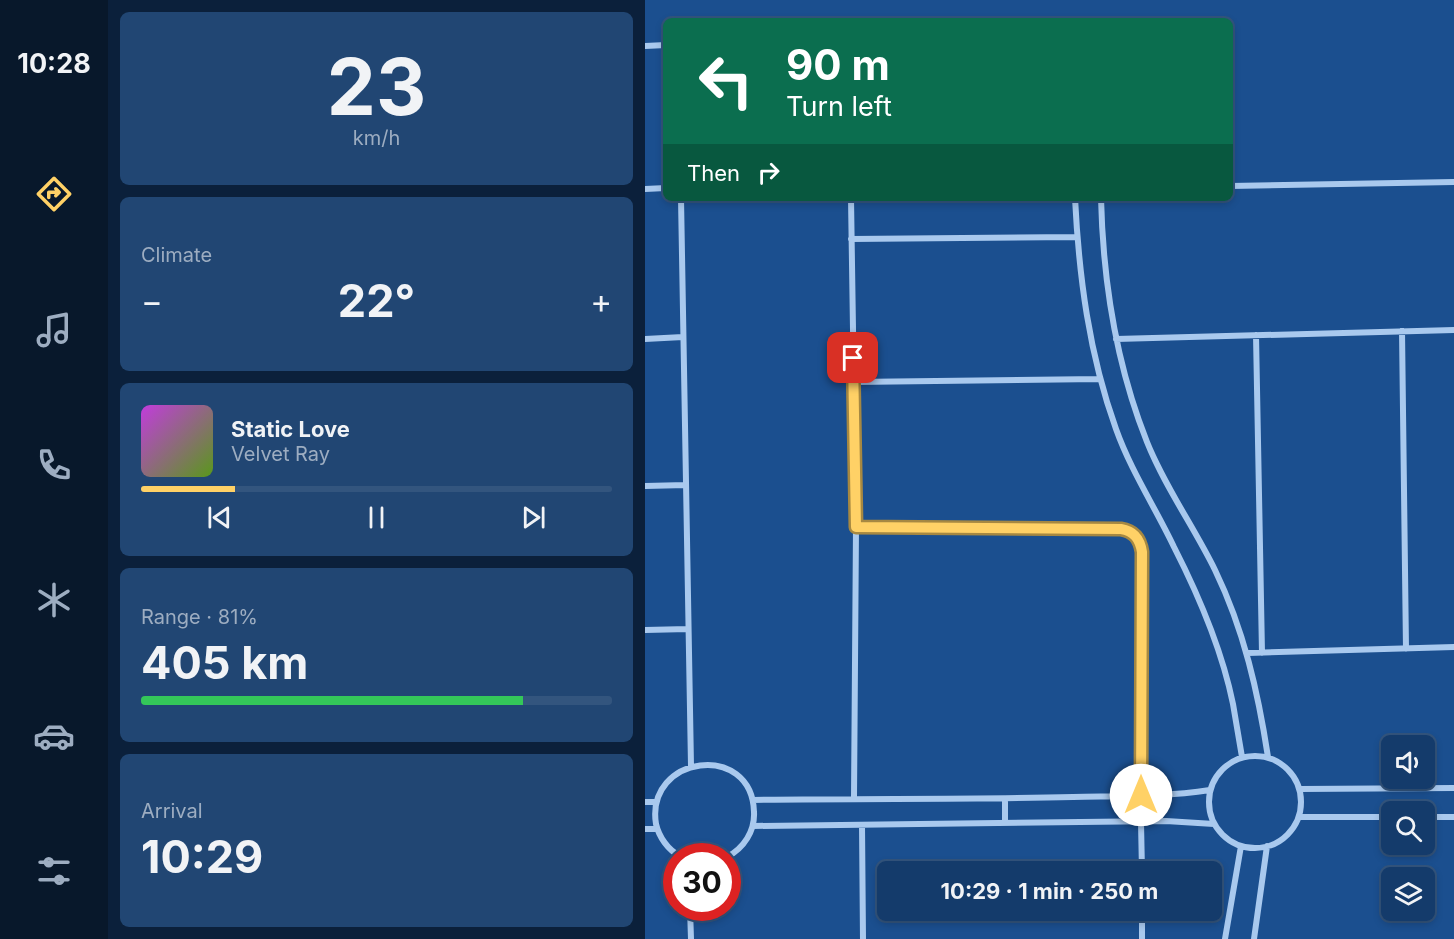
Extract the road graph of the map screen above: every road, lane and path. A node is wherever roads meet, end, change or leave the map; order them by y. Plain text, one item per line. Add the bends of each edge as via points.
1 (645, 45) edge
2 (663, 45) edge
3 (1454, 182) edge
4 (1233, 186) edge
5 (663, 188) edge
6 (645, 189) edge
7 (681, 201) edge
8 (851, 201) edge
9 (1075, 201) edge
10 (1101, 201) edge
11 (1077, 237) junction
12 (851, 239) junction
13 (1454, 330) edge
14 (1402, 332) junction
15 (1256, 335) junction
16 (683, 338) junction
17 (645, 339) edge
18 (1116, 339) junction
19 (1100, 379) junction
20 (853, 382) junction
21 (686, 485) junction
22 (645, 486) edge
23 (856, 527) junction
24 (688, 629) junction
25 (645, 630) edge
26 (1454, 648) edge
27 (1406, 649) junction
28 (1248, 653) junction
29 (1263, 653) junction
30 (1268, 757) junction
31 (1242, 758) junction
32 (691, 766) junction
33 (1454, 788) edge
34 (1300, 789) junction
35 (1210, 790) junction
36 (1141, 795) junction
37 (854, 798) junction
38 (1005, 799) junction
39 (753, 800) junction
40 (645, 802) edge
41 (656, 802) junction
42 (1299, 817) junction
43 (1381, 817) edge
44 (1435, 817) edge
45 (1454, 817) edge
46 (1141, 822) junction
47 (1005, 823) junction
48 (1214, 824) junction
49 (862, 825) junction
50 (753, 826) junction
51 (645, 829) edge
52 (657, 829) junction
53 (664, 843) edge
54 (741, 846) edge
55 (1241, 846) junction
56 (1267, 846) junction
57 (1141, 861) edge
58 (690, 921) edge
59 (1142, 921) edge
60 (691, 939) edge
61 (863, 939) edge
62 (1142, 939) edge
63 (1225, 939) edge
64 (1254, 939) edge

1 - 2 street
3 - 4 street
5 - 6 street
7 - 16 street
8 - 12 street
9 - 11 street
10 - 18 street via 1104,272
11 - 12 street
11 - 19 street via 1085,315
12 - 20 street
13 - 14 street
14 - 15 street
14 - 27 street
15 - 18 street
15 - 29 street
16 - 17 street
16 - 21 street
18 - 28 street via 1147,441 1215,569
19 - 20 street
19 - 31 street via 1127,457 1175,548 1208,624 1233,703
20 - 23 street
21 - 22 street
21 - 24 street
23 - 36 street via 1121,529 1137,537 1142,552
23 - 37 street
24 - 25 street
24 - 32 street
26 - 27 street
27 - 29 street
28 - 29 street
28 - 30 street
30 - 31 street
30 - 34 street via 1288,769
31 - 35 street via 1222,770
32 - 39 street via 711,764 725,768 747,787
32 - 41 street via 670,777
33 - 34 street
34 - 42 street
35 - 36 street
35 - 48 street
36 - 38 street
37 - 38 street
37 - 39 street
38 - 47 street
39 - 50 street
40 - 41 street
41 - 52 street
42 - 43 street
42 - 56 street via 1287,836
44 - 45 street
46 - 47 street
46 - 48 street
46 - 57 street
47 - 49 street
48 - 55 street via 1230,841
49 - 50 street
49 - 61 street
50 - 54 street
51 - 52 street
52 - 53 street
55 - 56 street
55 - 63 street
56 - 64 street
58 - 60 street
59 - 62 street

